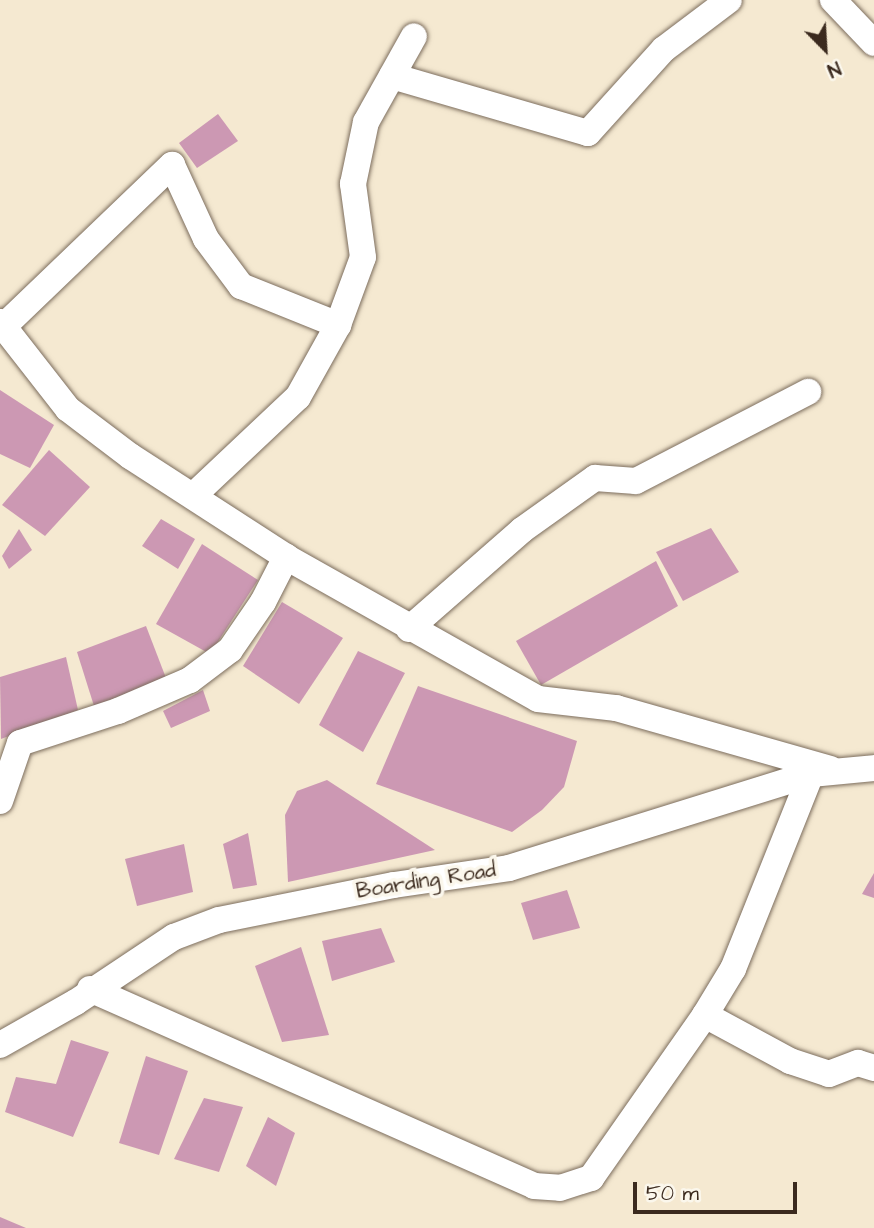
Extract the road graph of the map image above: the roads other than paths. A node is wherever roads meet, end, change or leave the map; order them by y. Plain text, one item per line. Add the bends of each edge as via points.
1 (729, 0) edge
2 (833, 0) edge
3 (414, 36) dead end
4 (874, 43) edge
5 (392, 76) junction
6 (2, 324) edge
7 (338, 325) junction
8 (808, 392) dead end
9 (195, 494) junction
10 (286, 556) junction
11 (409, 629) junction
12 (874, 768) edge
13 (821, 772) junction
14 (780, 784) junction
15 (0, 801) edge
16 (793, 824) junction
17 (90, 989) junction
18 (705, 1015) junction
19 (0, 1045) edge
20 (874, 1068) edge

1 - 5 street via 664,49 588,133
2 - 4 street
3 - 5 street
5 - 7 street via 366,122 353,184 363,257
6 - 7 street via 172,165 206,239 241,286
6 - 9 street via 68,409 131,456
7 - 9 street via 298,397
8 - 11 street via 636,481 595,478 522,530
9 - 10 street
10 - 11 street
10 - 15 street via 263,602 230,650 190,680 118,711 20,743
11 - 13 street via 538,699 616,708
12 - 13 street, Boarding Road
13 - 14 street, Boarding Road
13 - 16 street
14 - 16 street
14 - 17 street, Boarding Road via 509,868 394,885 219,920 174,937
16 - 18 street via 733,969
17 - 18 street via 534,1186 559,1188 591,1178
17 - 19 street, Boarding Road via 76,1002
18 - 20 street via 790,1061 829,1074 858,1063

